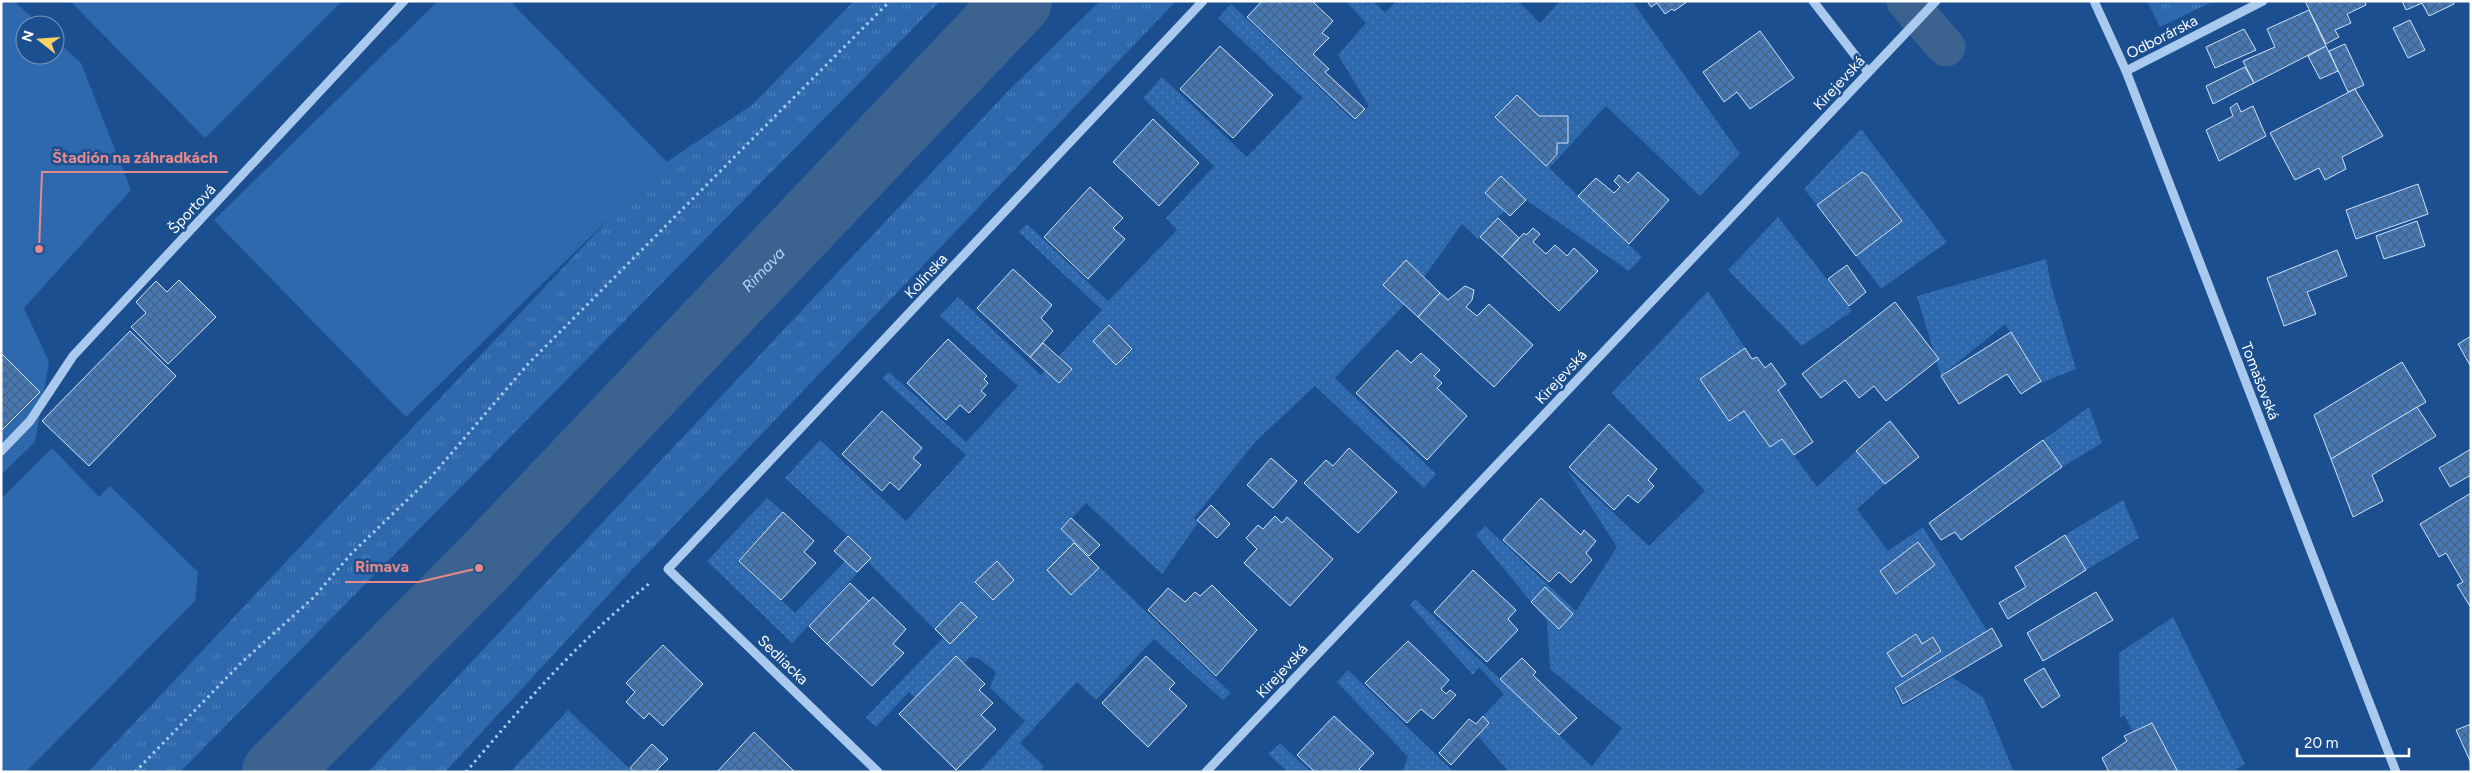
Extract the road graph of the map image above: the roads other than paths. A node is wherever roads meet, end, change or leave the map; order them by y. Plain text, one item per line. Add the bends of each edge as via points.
1 (404, 1) edge
2 (1203, 1) edge
3 (1813, 1) edge
4 (1936, 1) edge
5 (2094, 1) edge
6 (2263, 1) edge
7 (2126, 71) junction
8 (1868, 72) junction
9 (1, 451) edge
10 (668, 569) joint
11 (878, 772) edge
12 (1206, 772) edge
13 (2396, 772) edge

1 - 9 street, Športová via 73,356 30,421
2 - 10 street, Kolínska
3 - 8 street
4 - 8 street, Kirejevská
5 - 7 street, Tomašovská
6 - 7 street, Odborárska
7 - 13 street, Tomašovská
8 - 12 street, Kirejevská
10 - 11 street, Sedliacka

